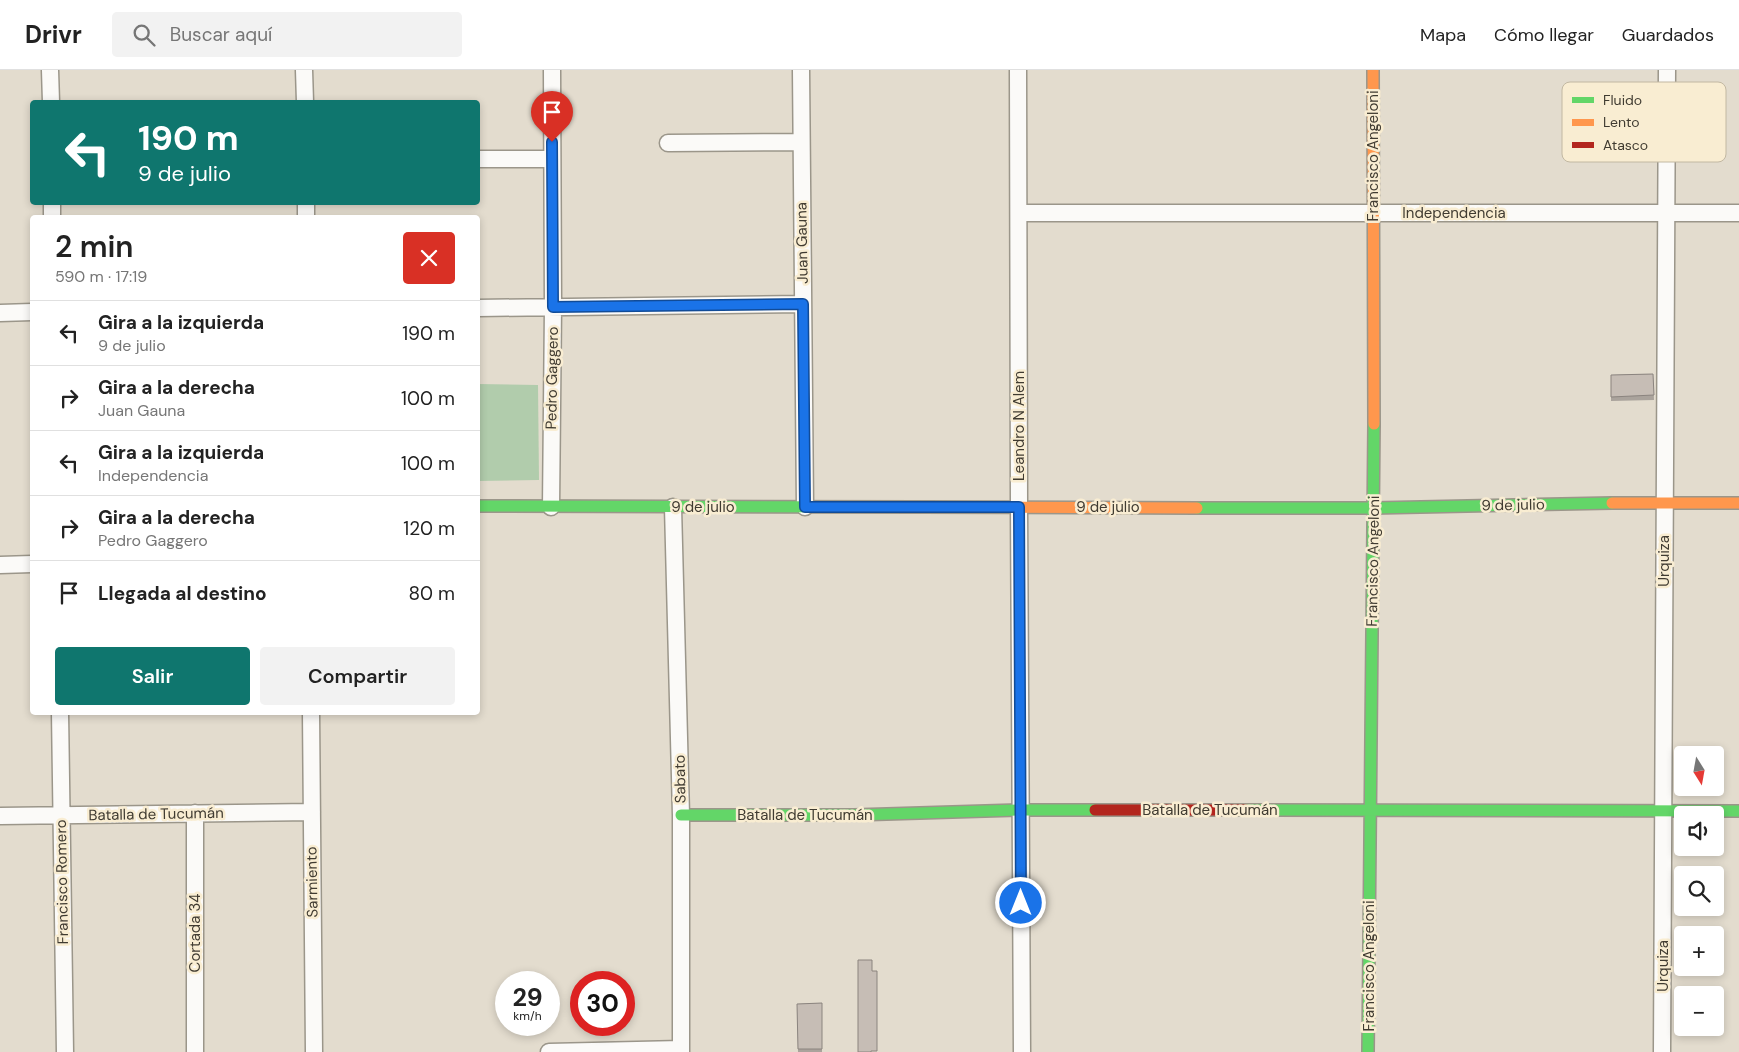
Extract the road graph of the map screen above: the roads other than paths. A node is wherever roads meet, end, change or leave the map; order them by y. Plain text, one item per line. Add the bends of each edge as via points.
1 (50, 70) edge
2 (304, 70) edge
3 (552, 70) edge
4 (801, 70) edge
5 (1018, 70) edge
6 (1373, 70) edge
7 (50, 100) edge
8 (305, 100) edge
9 (801, 142) junction
10 (668, 143) dead end
11 (480, 159) edge
12 (552, 159) junction
13 (1666, 162) edge
14 (1019, 213) junction
15 (1372, 213) junction
16 (1666, 213) junction
17 (1739, 213) edge
18 (803, 304) junction
19 (553, 307) junction
20 (480, 308) edge
21 (30, 312) edge
22 (0, 313) edge
23 (1665, 502) junction
24 (1739, 503) edge
25 (480, 506) edge
26 (551, 506) junction
27 (673, 507) junction
28 (805, 507) junction
29 (1019, 507) junction
30 (1374, 508) junction
31 (30, 564) edge
32 (0, 565) edge
33 (60, 715) edge
34 (311, 715) edge
35 (1021, 810) junction
36 (1370, 811) junction
37 (1663, 811) junction
38 (1739, 811) edge
39 (312, 812) junction
40 (196, 813) junction
41 (61, 815) junction
42 (681, 815) junction
43 (0, 816) edge
44 (681, 1051) edge
45 (65, 1052) edge
46 (195, 1052) edge
47 (314, 1052) edge
48 (549, 1052) edge
49 (1022, 1052) edge
50 (1368, 1052) edge
51 (1662, 1052) edge

1 - 7 street
2 - 8 street
3 - 12 street, Pedro Gaggero
4 - 9 street, Juan Gauna
5 - 14 street, Leandro N Alem
6 - 15 street, Francisco Angeloni
9 - 10 street
9 - 18 street, Juan Gauna
11 - 12 street
12 - 19 street, Pedro Gaggero
13 - 16 street, Urquiza
14 - 15 street, Independencia
14 - 29 street, Leandro N Alem
15 - 16 street, Independencia
15 - 30 street, Francisco Angeloni
16 - 17 street, Independencia
16 - 23 street, Urquiza
18 - 19 street
18 - 28 street, Juan Gauna
19 - 20 street
19 - 26 street, Pedro Gaggero
21 - 22 street
23 - 24 street, 9 de julio
23 - 30 street, 9 de julio
23 - 37 street, Urquiza
25 - 26 street, 9 de julio
26 - 27 street, 9 de julio
27 - 28 street, 9 de julio
27 - 42 street, Sabato
28 - 29 street, 9 de julio
29 - 30 street, 9 de julio
29 - 35 street, Leandro N Alem
30 - 36 street, Francisco Angeloni
31 - 32 street
33 - 41 street, Francisco Romero
34 - 39 street, Sarmiento
35 - 36 street, Batalla de Tucumán
35 - 42 street, Batalla de Tucumán via 854,815
35 - 49 street, Leandro N Alem
36 - 37 street, Batalla de Tucumán
36 - 50 street, Francisco Angeloni
37 - 38 street, Batalla de Tucumán
37 - 51 street, Urquiza
39 - 40 street, Batalla de Tucumán
39 - 47 street, Sarmiento
40 - 41 street, Batalla de Tucumán
40 - 46 street, Cortada 34
41 - 43 street, Batalla de Tucumán
41 - 45 street, Francisco Romero
42 - 44 street, Sabato
44 - 48 street

